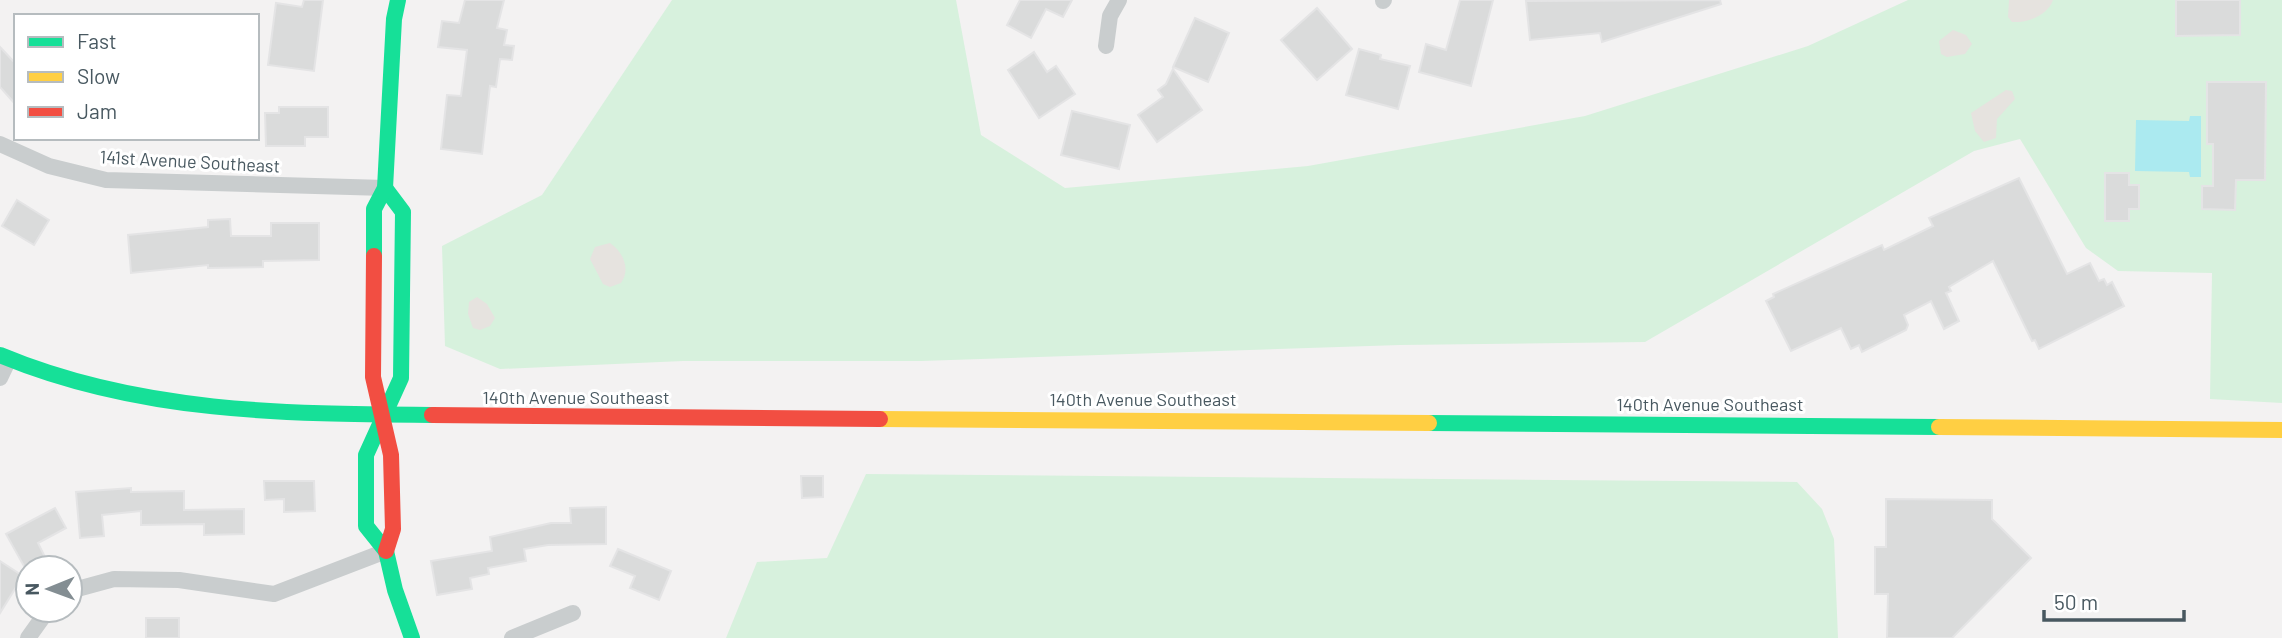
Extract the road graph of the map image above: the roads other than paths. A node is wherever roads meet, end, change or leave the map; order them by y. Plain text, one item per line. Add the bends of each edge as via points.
1 (398, 0) edge
2 (1119, 0) edge
3 (1106, 46) dead end
4 (0, 144) edge
5 (385, 188) junction
6 (5, 357) edge
7 (0, 378) edge
8 (383, 416) junction
9 (2282, 430) edge
10 (386, 551) junction
11 (84, 585) edge
12 (573, 613) dead end
13 (412, 638) edge
14 (512, 638) edge

1 - 5 main road
2 - 3 street via 1110,16
4 - 5 street, 141st Avenue Southeast via 49,166 106,180
5 - 8 main road via 374,209 373,377
5 - 8 main road via 403,212 401,379
6 - 7 street, 140th Avenue Southeast
6 - 8 main road, 140th Avenue Southeast via 89,384 250,413
8 - 9 main road, 140th Avenue Southeast
8 - 10 main road via 393,529
8 - 10 main road via 366,455 366,526
10 - 11 street via 274,594 195,581 140,579
10 - 13 main road
12 - 14 street

